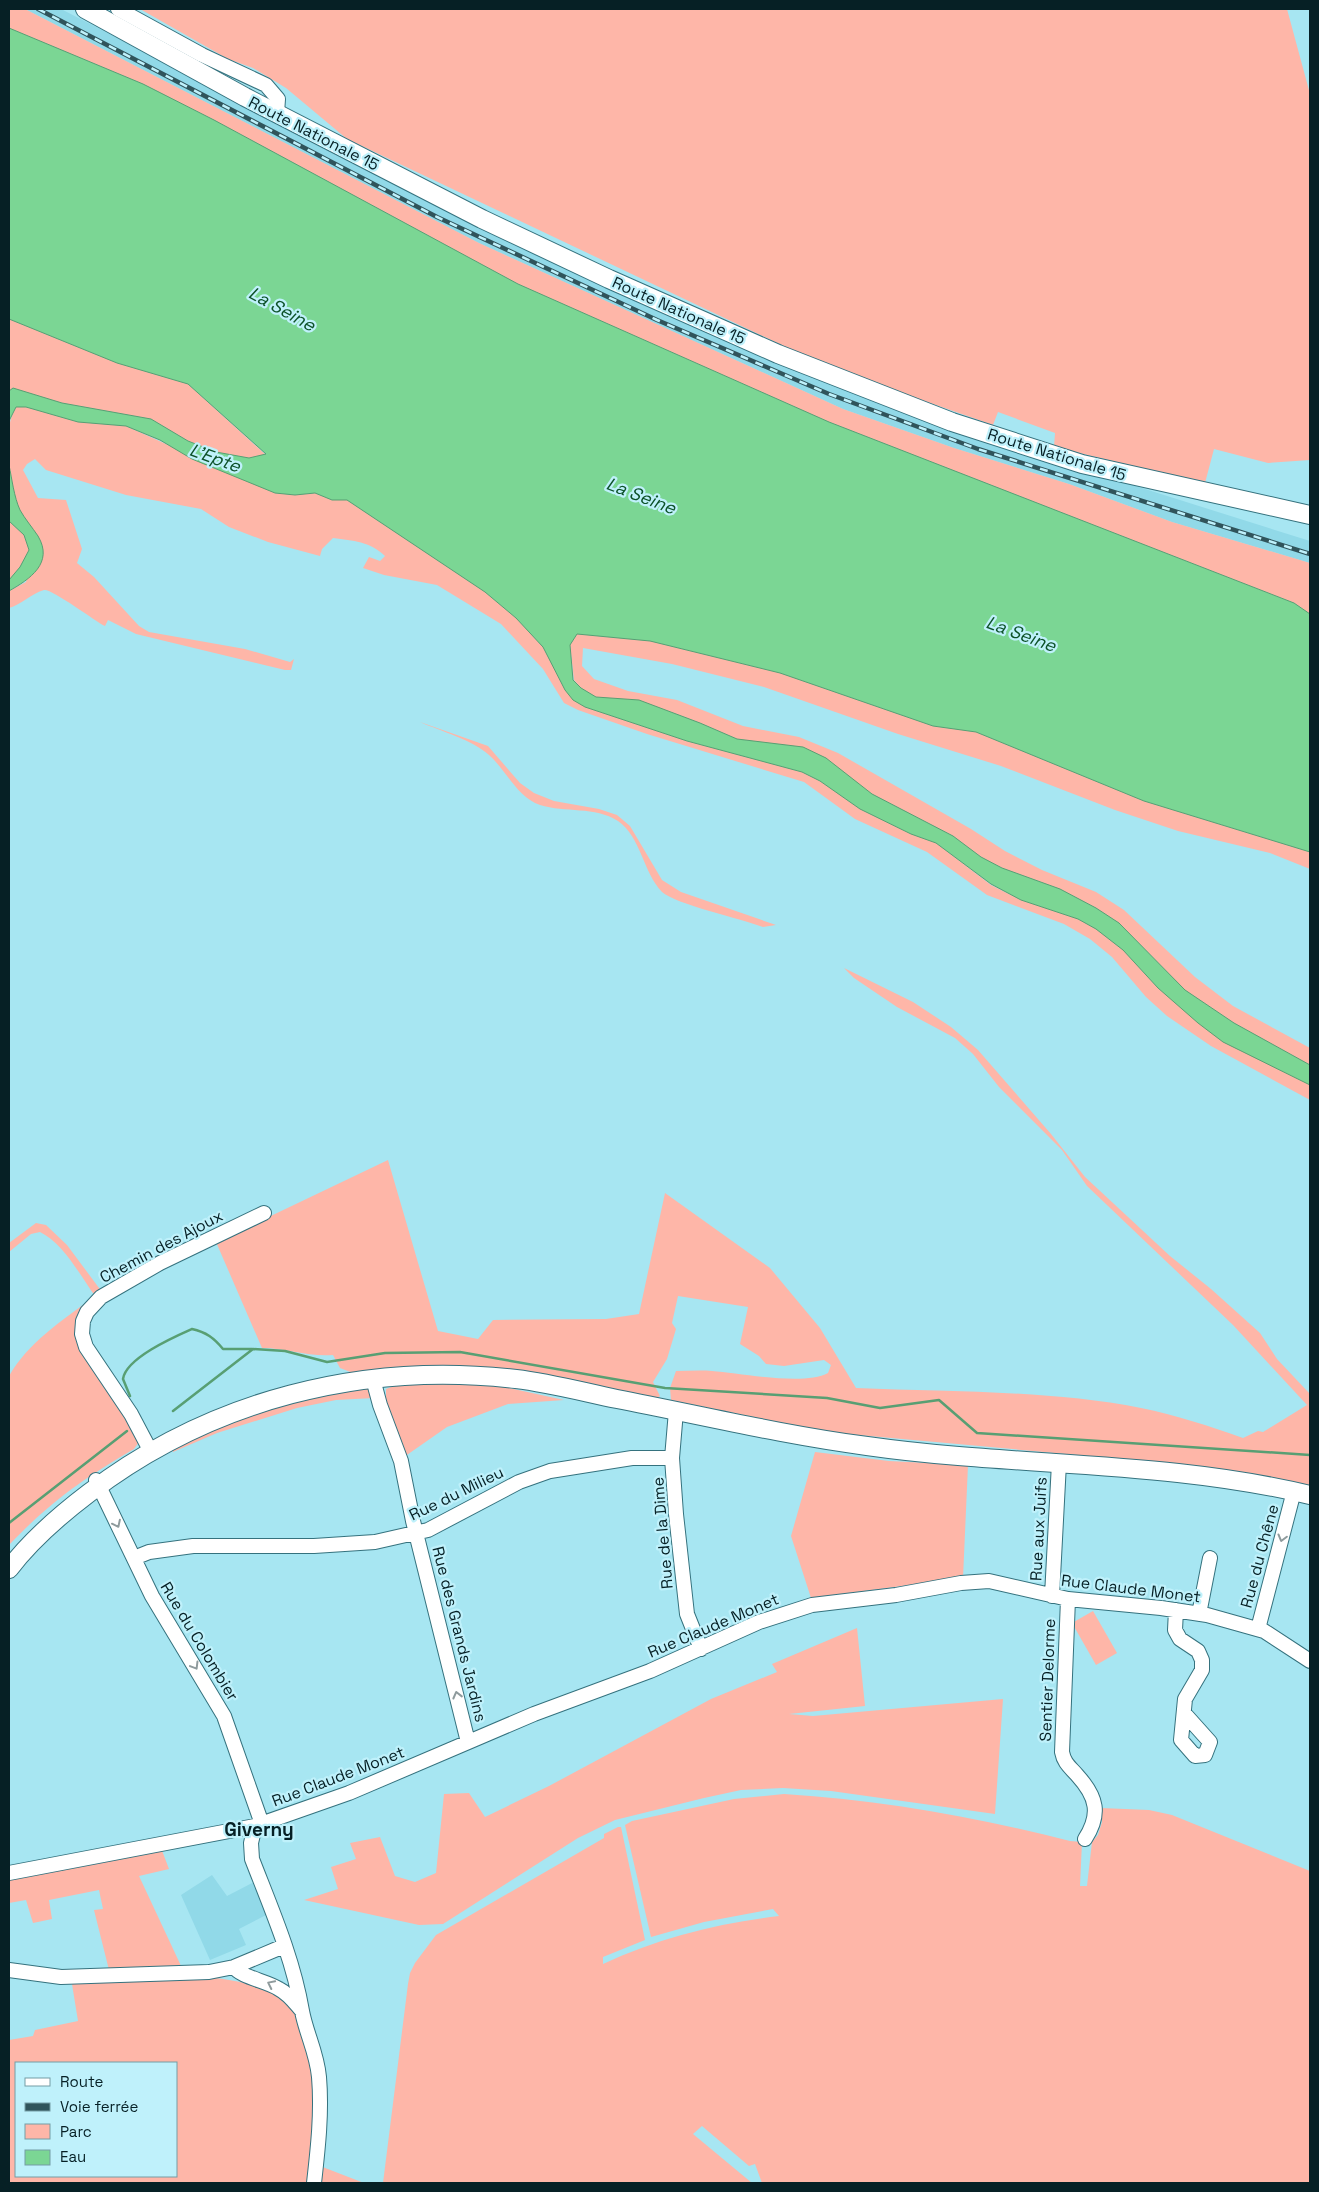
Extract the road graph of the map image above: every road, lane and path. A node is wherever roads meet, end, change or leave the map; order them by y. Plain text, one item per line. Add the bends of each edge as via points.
1 (85, 9) edge
2 (118, 9) edge
3 (277, 114) junction
4 (1310, 515) edge
5 (264, 1213) dead end
6 (374, 1379) junction
7 (676, 1411) junction
8 (144, 1454) junction
9 (672, 1458) junction
10 (1059, 1463) junction
11 (97, 1483) junction
12 (1302, 1493) edge
13 (417, 1533) junction
14 (9, 1555) edge
15 (134, 1558) junction
16 (1210, 1558) dead end
17 (9, 1569) edge
18 (1052, 1596) junction
19 (1068, 1599) junction
20 (1176, 1610) junction
21 (1198, 1614) junction
22 (1258, 1629) junction
23 (701, 1649) junction
24 (1310, 1661) edge
25 (1184, 1712) dead end
26 (468, 1742) junction
27 (258, 1825) junction
28 (1085, 1839) dead end
29 (9, 1873) edge
30 (284, 1946) junction
31 (234, 1968) junction
32 (9, 1970) edge
33 (302, 2011) junction
34 (314, 2183) edge

1 - 3 main road, Route Nationale 15
2 - 3 street via 266,85 278,100
3 - 4 main road, Route Nationale 15 via 549,251 686,314 875,393 1082,464
5 - 8 street, Chemin des Ajoux via 160,1263 101,1297 86,1312 82,1334 86,1347 130,1414
6 - 7 main road via 447,1375 511,1379
6 - 8 main road via 337,1384 268,1401 200,1426
6 - 13 street, Rue des Grands Jardins via 401,1461
7 - 9 street, Rue de la Dime
7 - 10 main road via 866,1446
8 - 11 main road
9 - 13 street, Rue du Milieu via 632,1458 550,1471 519,1482 437,1526
9 - 23 street, Rue de la Dime via 687,1614
10 - 12 main road via 1177,1472
10 - 18 street, Rue aux Juifs
11 - 14 main road via 64,1502
11 -> 15 street, Rue du Colombier
11 - 17 main road
12 -> 22 street, Rue du Chêne
13 - 15 street, Rue du Milieu via 375,1542 336,1545 193,1546 149,1552
26 -> 13 street, Rue des Grands Jardins
15 -> 27 street, Rue du Colombier via 152,1596 224,1716
16 - 21 street
18 - 19 street, Rue Claude Monet
18 - 23 street, Rue Claude Monet via 977,1581 812,1605 759,1622
19 - 20 street, Rue Claude Monet
19 - 28 street, Sentier Delorme via 1062,1752 1064,1760 1087,1787 1095,1803 1094,1825
20 - 21 street, Rue Claude Monet
20 - 25 street via 1175,1630 1180,1639 1198,1651 1202,1660 1202,1670 1184,1699
21 - 22 street, Rue Claude Monet
22 - 24 street, Rue Claude Monet
23 - 26 street, Rue Claude Monet
26 - 27 street, Rue Claude Monet via 349,1793
27 - 29 street, Rue Claude Monet
27 - 30 street via 252,1843 252,1859
30 - 31 street
30 - 33 street
31 - 32 street via 209,1972 76,1977
33 -> 31 street via 280,1989 239,1974
33 - 34 street via 319,2076 320,2115

